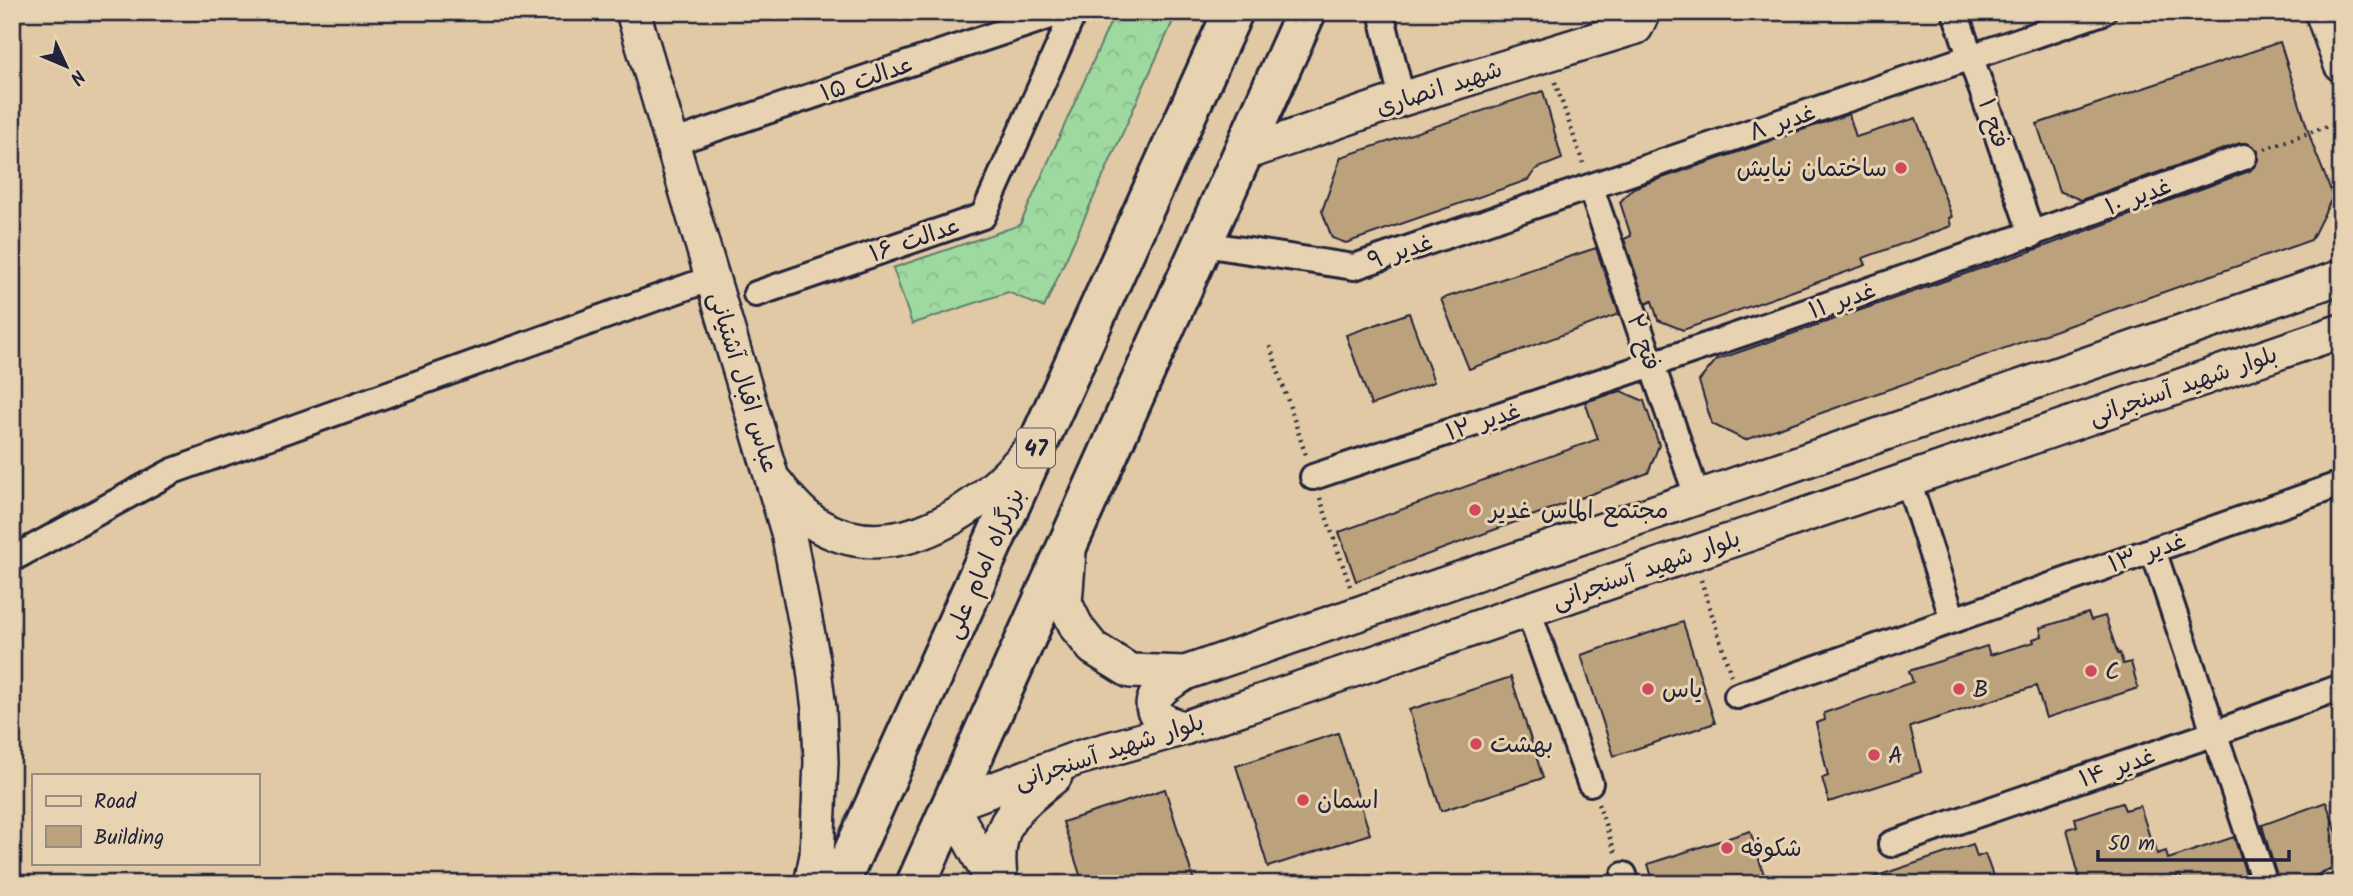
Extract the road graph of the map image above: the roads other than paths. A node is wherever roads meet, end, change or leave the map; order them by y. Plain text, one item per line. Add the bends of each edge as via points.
1 (633, 12) edge
2 (1062, 12) edge
3 (1074, 12) edge
4 (1233, 12) edge
5 (1306, 12) edge
6 (1381, 12) edge
7 (1955, 12) edge
8 (2104, 12) edge
9 (2322, 12) edge
10 (1639, 20) edge
11 (1972, 57) junction
12 (2341, 65) edge
13 (1402, 99) junction
14 (672, 143) junction
15 (1243, 154) junction
16 (2244, 157) road end
17 (1591, 188) junction
18 (2032, 235) junction
19 (1203, 244) junction
20 (2341, 277) edge
21 (712, 278) junction
22 (756, 294) dead end
23 (2341, 331) edge
24 (1652, 366) junction
25 (1041, 436) junction
26 (770, 476) junction
27 (1313, 477) dead end
28 (1908, 480) junction
29 (2341, 484) edge
30 (1698, 496) junction
31 (1069, 544) junction
32 (2153, 550) junction
33 (12, 559) edge
34 (1528, 610) junction
35 (1953, 620) junction
36 (1185, 673) junction
37 (2341, 687) edge
38 (1737, 696) road end
39 (1184, 728) junction
40 (2215, 733) junction
41 (1078, 758) junction
42 (1590, 783) road end
43 (951, 805) junction
44 (1891, 844) dead end
45 (2341, 880) edge
46 (811, 884) edge
47 (839, 884) edge
48 (916, 884) edge
49 (994, 884) edge
50 (1001, 884) edge
51 (2265, 884) edge
52 (2330, 884) edge

1 - 14 main road, عباس اقبال آشتیانی
2 - 14 street, عدالت ۱۵
3 - 22 street, عدالت ۱۶ via 983,216
4 - 25 highway, بزرگراه امام علی / 47
5 - 15 highway
6 - 13 street
7 - 11 street, فتح ۱
8 - 11 street, غدیر ۸
9 - 12 main road
10 - 13 main road, شهید انصاری via 1546,55
11 - 17 street, غدیر ۸
11 - 18 street, فتح ۱
13 - 15 main road, شهید انصاری
14 - 21 main road, عباس اقبال آشتیانی
15 - 19 highway
16 - 18 street, غدیر ۱۰
17 - 19 street, غدیر ۹ via 1354,267
17 - 24 street, فتح ۲
18 - 24 street, غدیر ۱۱
19 - 31 highway
20 - 30 main road, بلوار شهید آسنجرانی
21 - 26 main road, عباس اقبال آشتیانی
21 - 33 street via 173,471
23 - 28 main road, بلوار شهید آسنجرانی
24 - 27 street, غدیر ۱۲
24 - 30 street, فتح ۲
25 - 26 main road, عباس اقبال آشتیانی via 991,491 935,526 883,542 821,528
25 - 47 highway, بزرگراه امام علی / 47
26 - 46 main road via 788,531 819,709 818,842
28 - 34 main road, بلوار شهید آسنجرانی
28 - 35 street
29 - 32 street, غدیر ۱۳
30 - 36 main road, بلوار شهید آسنجرانی
31 - 36 main road, بلوار شهید آسنجرانی via 1065,603 1093,648 1130,671
31 - 43 highway
32 - 35 street, غدیر ۱۳
32 - 40 street
34 - 39 main road, بلوار شهید آسنجرانی
34 - 42 street
35 - 38 street, غدیر ۱۳
36 - 39 main road via 1162,689 1154,708 1160,720
37 - 40 street, غدیر ۱۴
39 - 41 main road, بلوار شهید آسنجرانی
40 - 44 street, غدیر ۱۴
40 - 51 street
41 - 43 main road, بلوار شهید آسنجرانی
41 - 50 main road via 1016,808 1006,824 999,847
43 - 48 highway
43 - 49 main road
45 - 52 street

